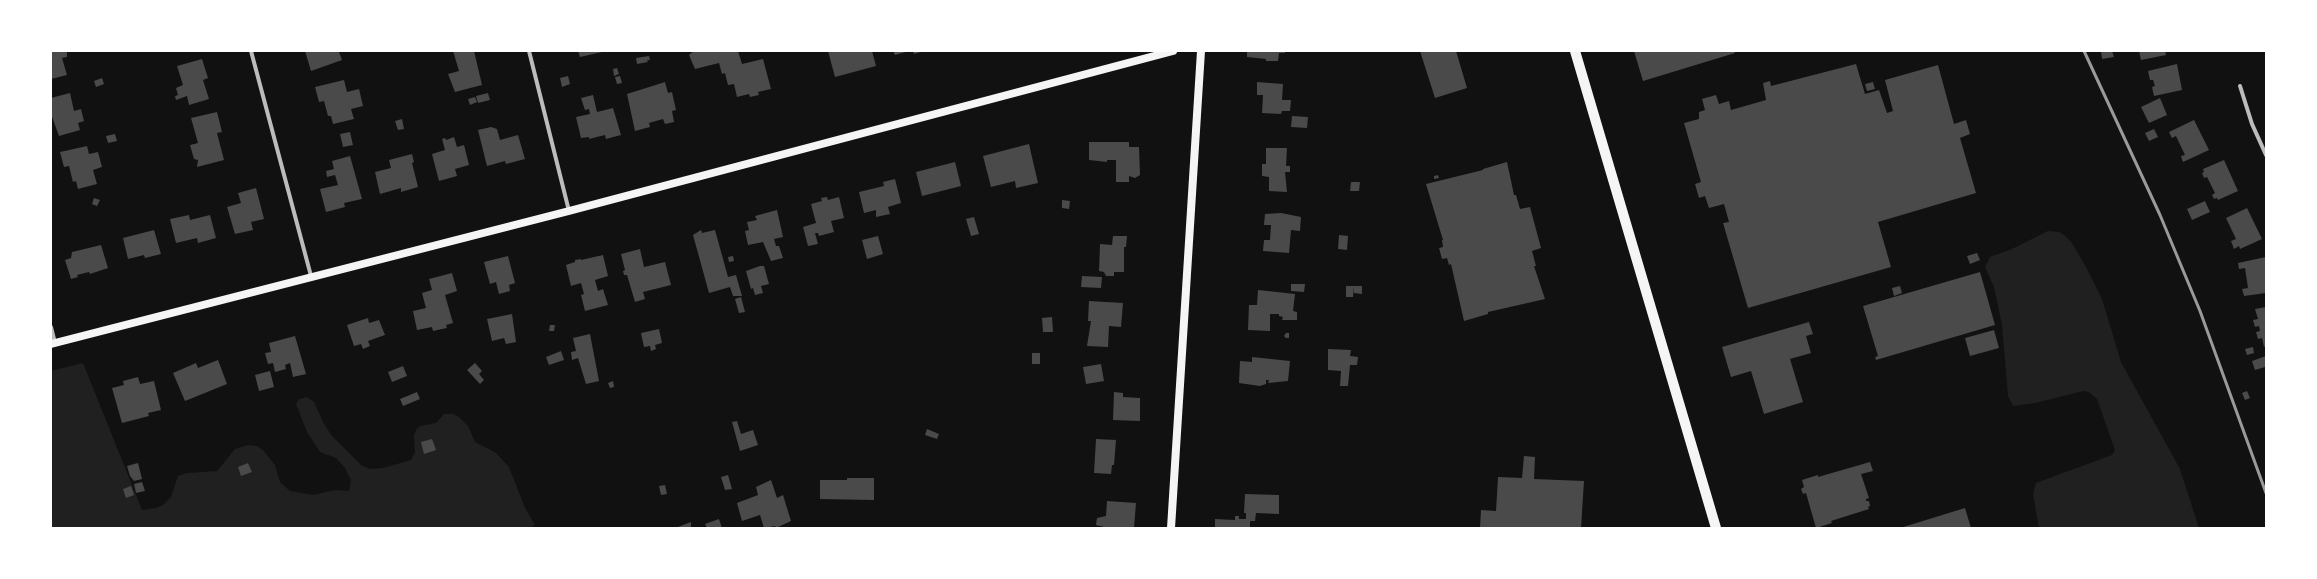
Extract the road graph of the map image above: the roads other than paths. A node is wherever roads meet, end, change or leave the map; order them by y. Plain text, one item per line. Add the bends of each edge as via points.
1 (252, 51) edge
2 (529, 51) edge
3 (1173, 51) edge
4 (1201, 51) edge
5 (1575, 51) edge
6 (2240, 86) dead end
7 (2266, 155) edge
8 (569, 210) junction
9 (311, 276) junction
10 (51, 327) edge
11 (53, 343) edge
12 (1171, 528) edge
13 (1716, 528) edge

1 - 9 street
2 - 8 street
3 - 8 main road
4 - 12 main road
5 - 13 main road
6 - 7 street via 2252,124
8 - 9 main road
9 - 11 main road
10 - 11 street

